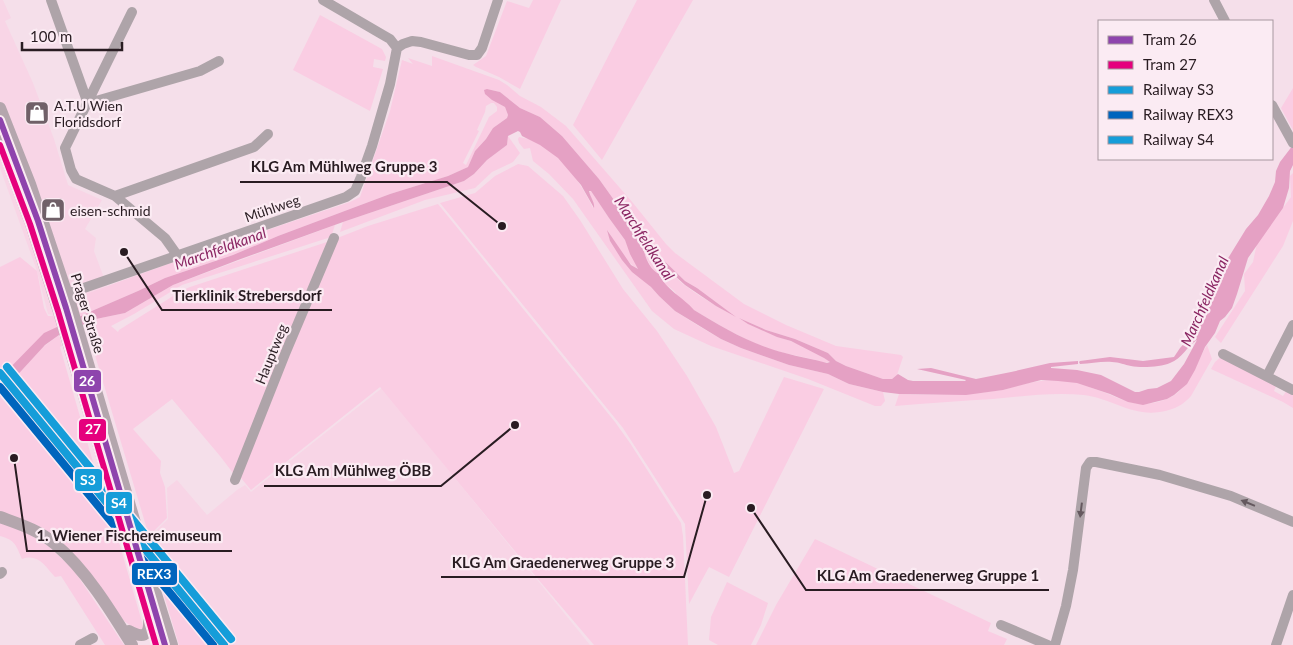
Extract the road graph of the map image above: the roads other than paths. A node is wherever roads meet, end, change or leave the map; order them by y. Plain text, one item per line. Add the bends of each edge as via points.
1 (51, 0) edge
2 (323, 0) edge
3 (498, 0) edge
4 (1214, 0) edge
5 (132, 12) dead end
6 (1225, 20) edge
7 (397, 48) junction
8 (219, 61) dead end
9 (87, 101) junction
10 (1273, 106) edge
11 (0, 108) edge
12 (268, 134) dead end
13 (0, 141) edge
14 (1293, 143) edge
15 (115, 196) junction
16 (334, 238) dead end
17 (177, 255) junction
18 (61, 296) junction
19 (1293, 325) edge
20 (74, 339) junction
21 (1223, 354) dead end
22 (1267, 376) junction
23 (1293, 390) edge
24 (235, 480) dead end
25 (0, 517) edge
26 (1293, 522) edge
27 (1293, 596) edge
28 (1290, 612) edge
29 (148, 615) junction
30 (116, 618) junction
31 (1001, 625) dead end
32 (129, 632) junction
33 (93, 638) dead end
34 (171, 644) edge
35 (80, 645) edge
36 (132, 645) edge
37 (141, 645) edge
38 (158, 645) edge
39 (1048, 645) edge
40 (1055, 645) edge
41 (1276, 645) edge

1 - 9 street
2 - 7 street via 390,39
3 - 7 street via 477,55 412,41
4 - 6 street
5 - 9 street
7 - 17 street, Mühlweg via 381,119 355,191 342,199
8 - 9 street via 200,71
9 - 15 street via 65,148 71,170 76,179
10 - 14 street
11 - 18 main road, Prager Straße via 30,184
12 - 15 street via 254,147
13 - 18 main road, Prager Straße
15 - 17 street via 165,238
16 - 24 street, Hauptweg
17 - 18 street, Mühlweg
18 - 20 main road, Prager Straße via 59,312
18 - 20 main road, Prager Straße via 71,306
19 - 22 street
20 - 29 main road, Prager Straße via 100,453
20 - 34 main road, Prager Straße via 113,450
21 - 22 street
22 - 23 street
25 - 30 main road via 31,528 54,543 78,566
26 -> 40 street via 1231,496 1169,478 1090,462 1086,468 1073,570
27 - 28 street
28 - 41 street
29 - 32 main road via 149,625 145,634
29 - 38 main road, Prager Straße
30 - 32 main road
30 - 36 main road
31 - 39 street
32 - 37 main road
33 - 35 street

